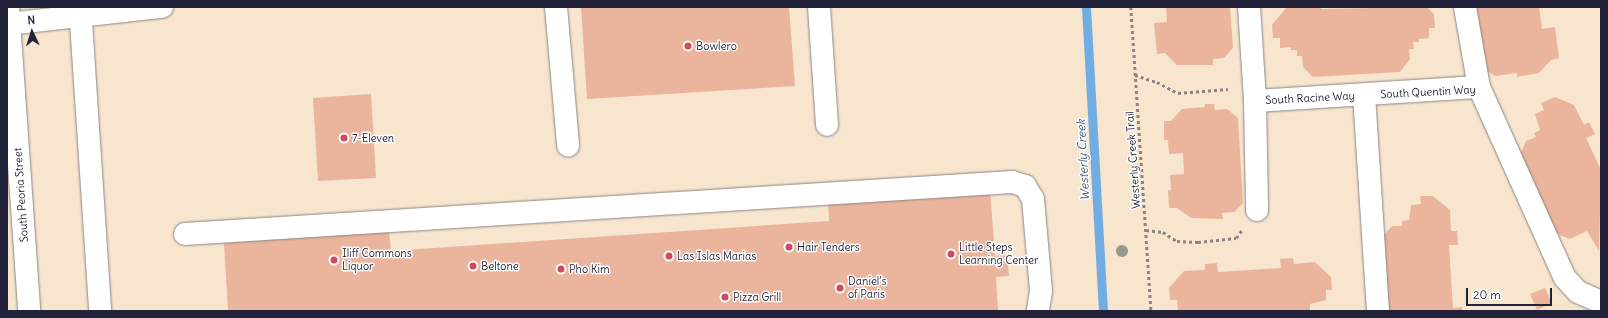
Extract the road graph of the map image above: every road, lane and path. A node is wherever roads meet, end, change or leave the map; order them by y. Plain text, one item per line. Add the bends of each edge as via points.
1 (162, 7) edge
2 (556, 7) edge
3 (819, 7) edge
4 (1131, 7) edge
5 (1249, 7) edge
6 (1465, 7) edge
7 (80, 12) edge
8 (8, 18) edge
9 (1135, 75) junction
10 (1479, 87) junction
11 (1254, 94) junction
12 (1364, 95) junction
13 (828, 125) dead end
14 (568, 145) dead end
15 (1256, 210) joint
16 (1146, 230) junction
17 (185, 234) dead end
18 (1601, 302) edge
19 (29, 311) edge
20 (100, 311) edge
21 (1038, 311) edge
22 (1151, 311) edge
23 (1378, 311) edge

1 - 7 main road
2 - 14 main road
3 - 13 main road
4 - 9 path, Westerly Creek Trail
5 - 11 main road, South Racine Way
6 - 10 main road
7 - 8 main road
7 - 20 main road
8 - 19 main road, South Peoria Street
9 - 11 path via 1157,82 1178,93
9 - 16 path, Westerly Creek Trail
10 - 12 main road, South Quentin Way
10 - 18 main road, South Quentin Way via 1565,278 1578,292
11 - 12 main road, South Racine Way
11 - 15 main road
12 - 23 main road, South Quentin Way
15 - 16 path via 1236,238 1177,241 1163,232
16 - 22 path, Westerly Creek Trail
17 - 21 main road via 1012,182 1025,186 1033,198 1041,291

